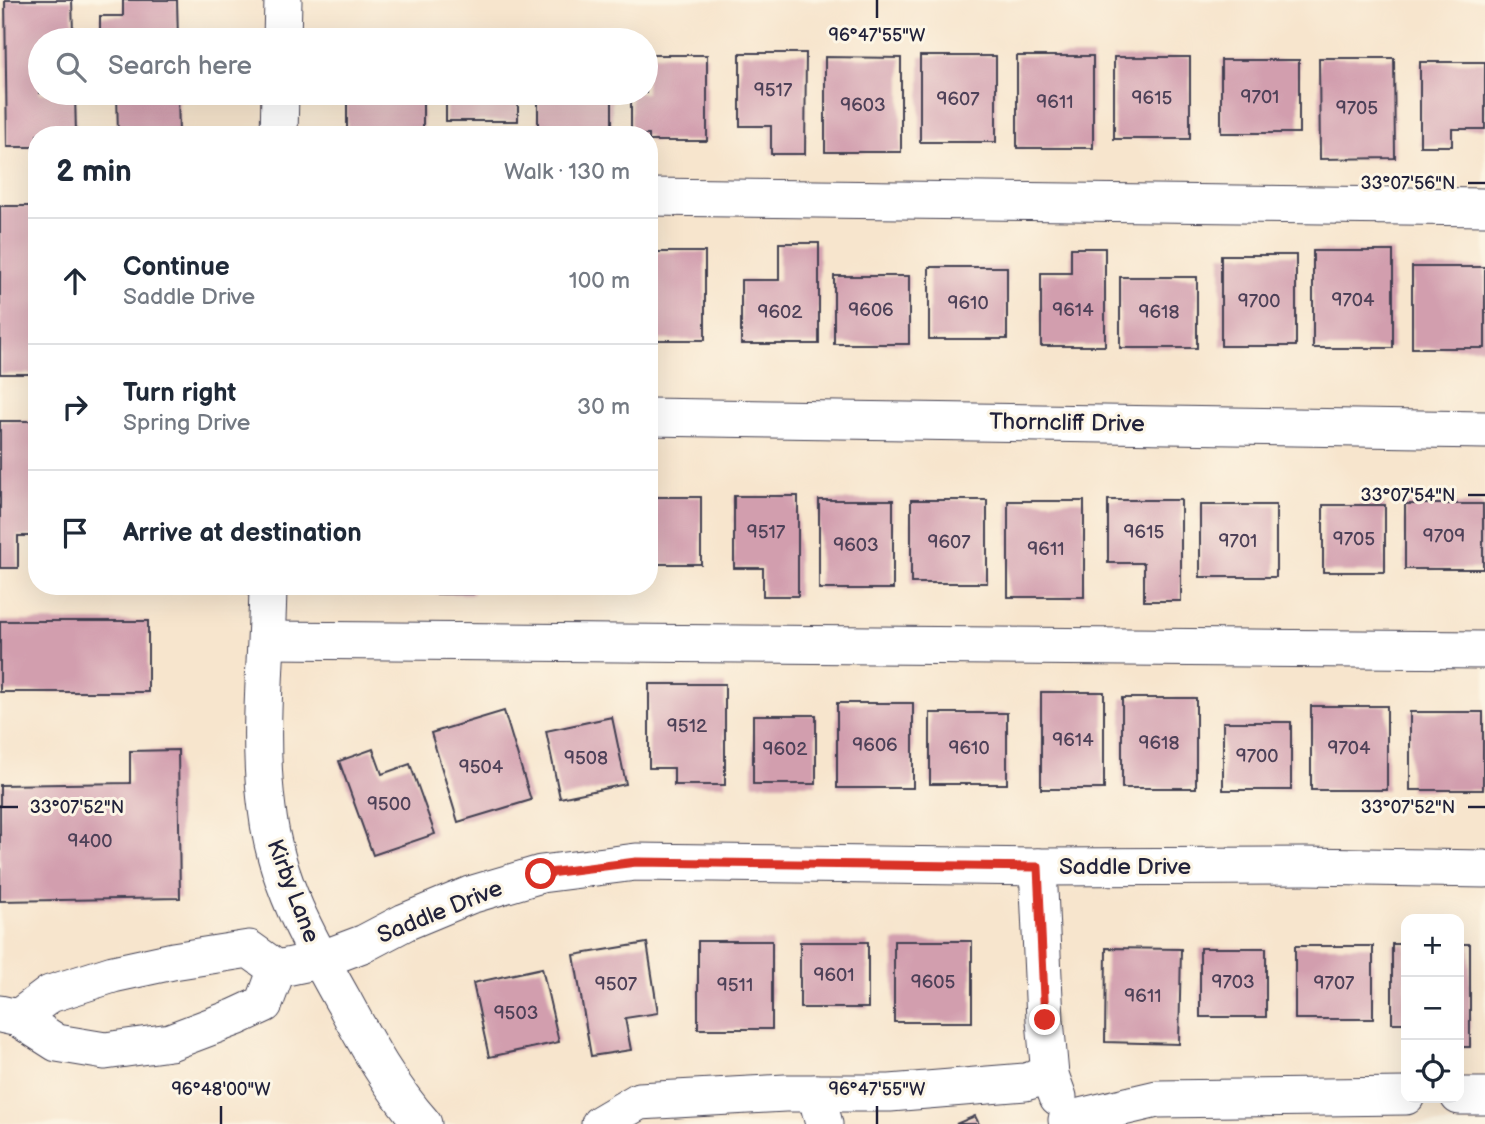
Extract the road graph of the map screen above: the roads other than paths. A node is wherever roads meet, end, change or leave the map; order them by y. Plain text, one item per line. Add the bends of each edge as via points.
1 (283, 0) edge
2 (282, 28) edge
3 (280, 105) edge
4 (279, 126) edge
5 (658, 197) edge
6 (1485, 207) edge
7 (658, 417) edge
8 (1485, 430) edge
9 (268, 595) edge
10 (267, 640) junction
11 (1485, 650) edge
12 (1038, 867) junction
13 (1485, 869) edge
14 (320, 960) junction
15 (277, 970) junction
16 (9, 1016) edge
17 (1050, 1075) junction
18 (1401, 1096) edge
19 (1464, 1096) edge
20 (1485, 1096) edge
21 (820, 1109) edge
22 (1068, 1122) edge
23 (423, 1124) edge
24 (600, 1124) edge

1 - 2 street
3 - 4 street
5 - 6 street
7 - 8 street, Thorncliff Drive
9 - 10 street, Kirby Lane
10 - 11 street
10 - 14 street, Kirby Lane via 262,695 271,838 300,923
12 - 13 street, Saddle Drive
12 - 14 street, Saddle Drive via 636,862 572,869 470,895
12 - 17 street
14 - 15 street, Saddle Drive
14 - 23 street, Kirby Lane via 362,1036
15 - 16 street via 249,949 173,961 50,993
15 - 16 street via 264,1004 170,1042 106,1051 57,1043
17 - 21 street via 1025,1082 903,1092
17 - 22 street
18 - 22 street via 1157,1098
19 - 20 street
21 - 24 street via 785,1093 639,1101

